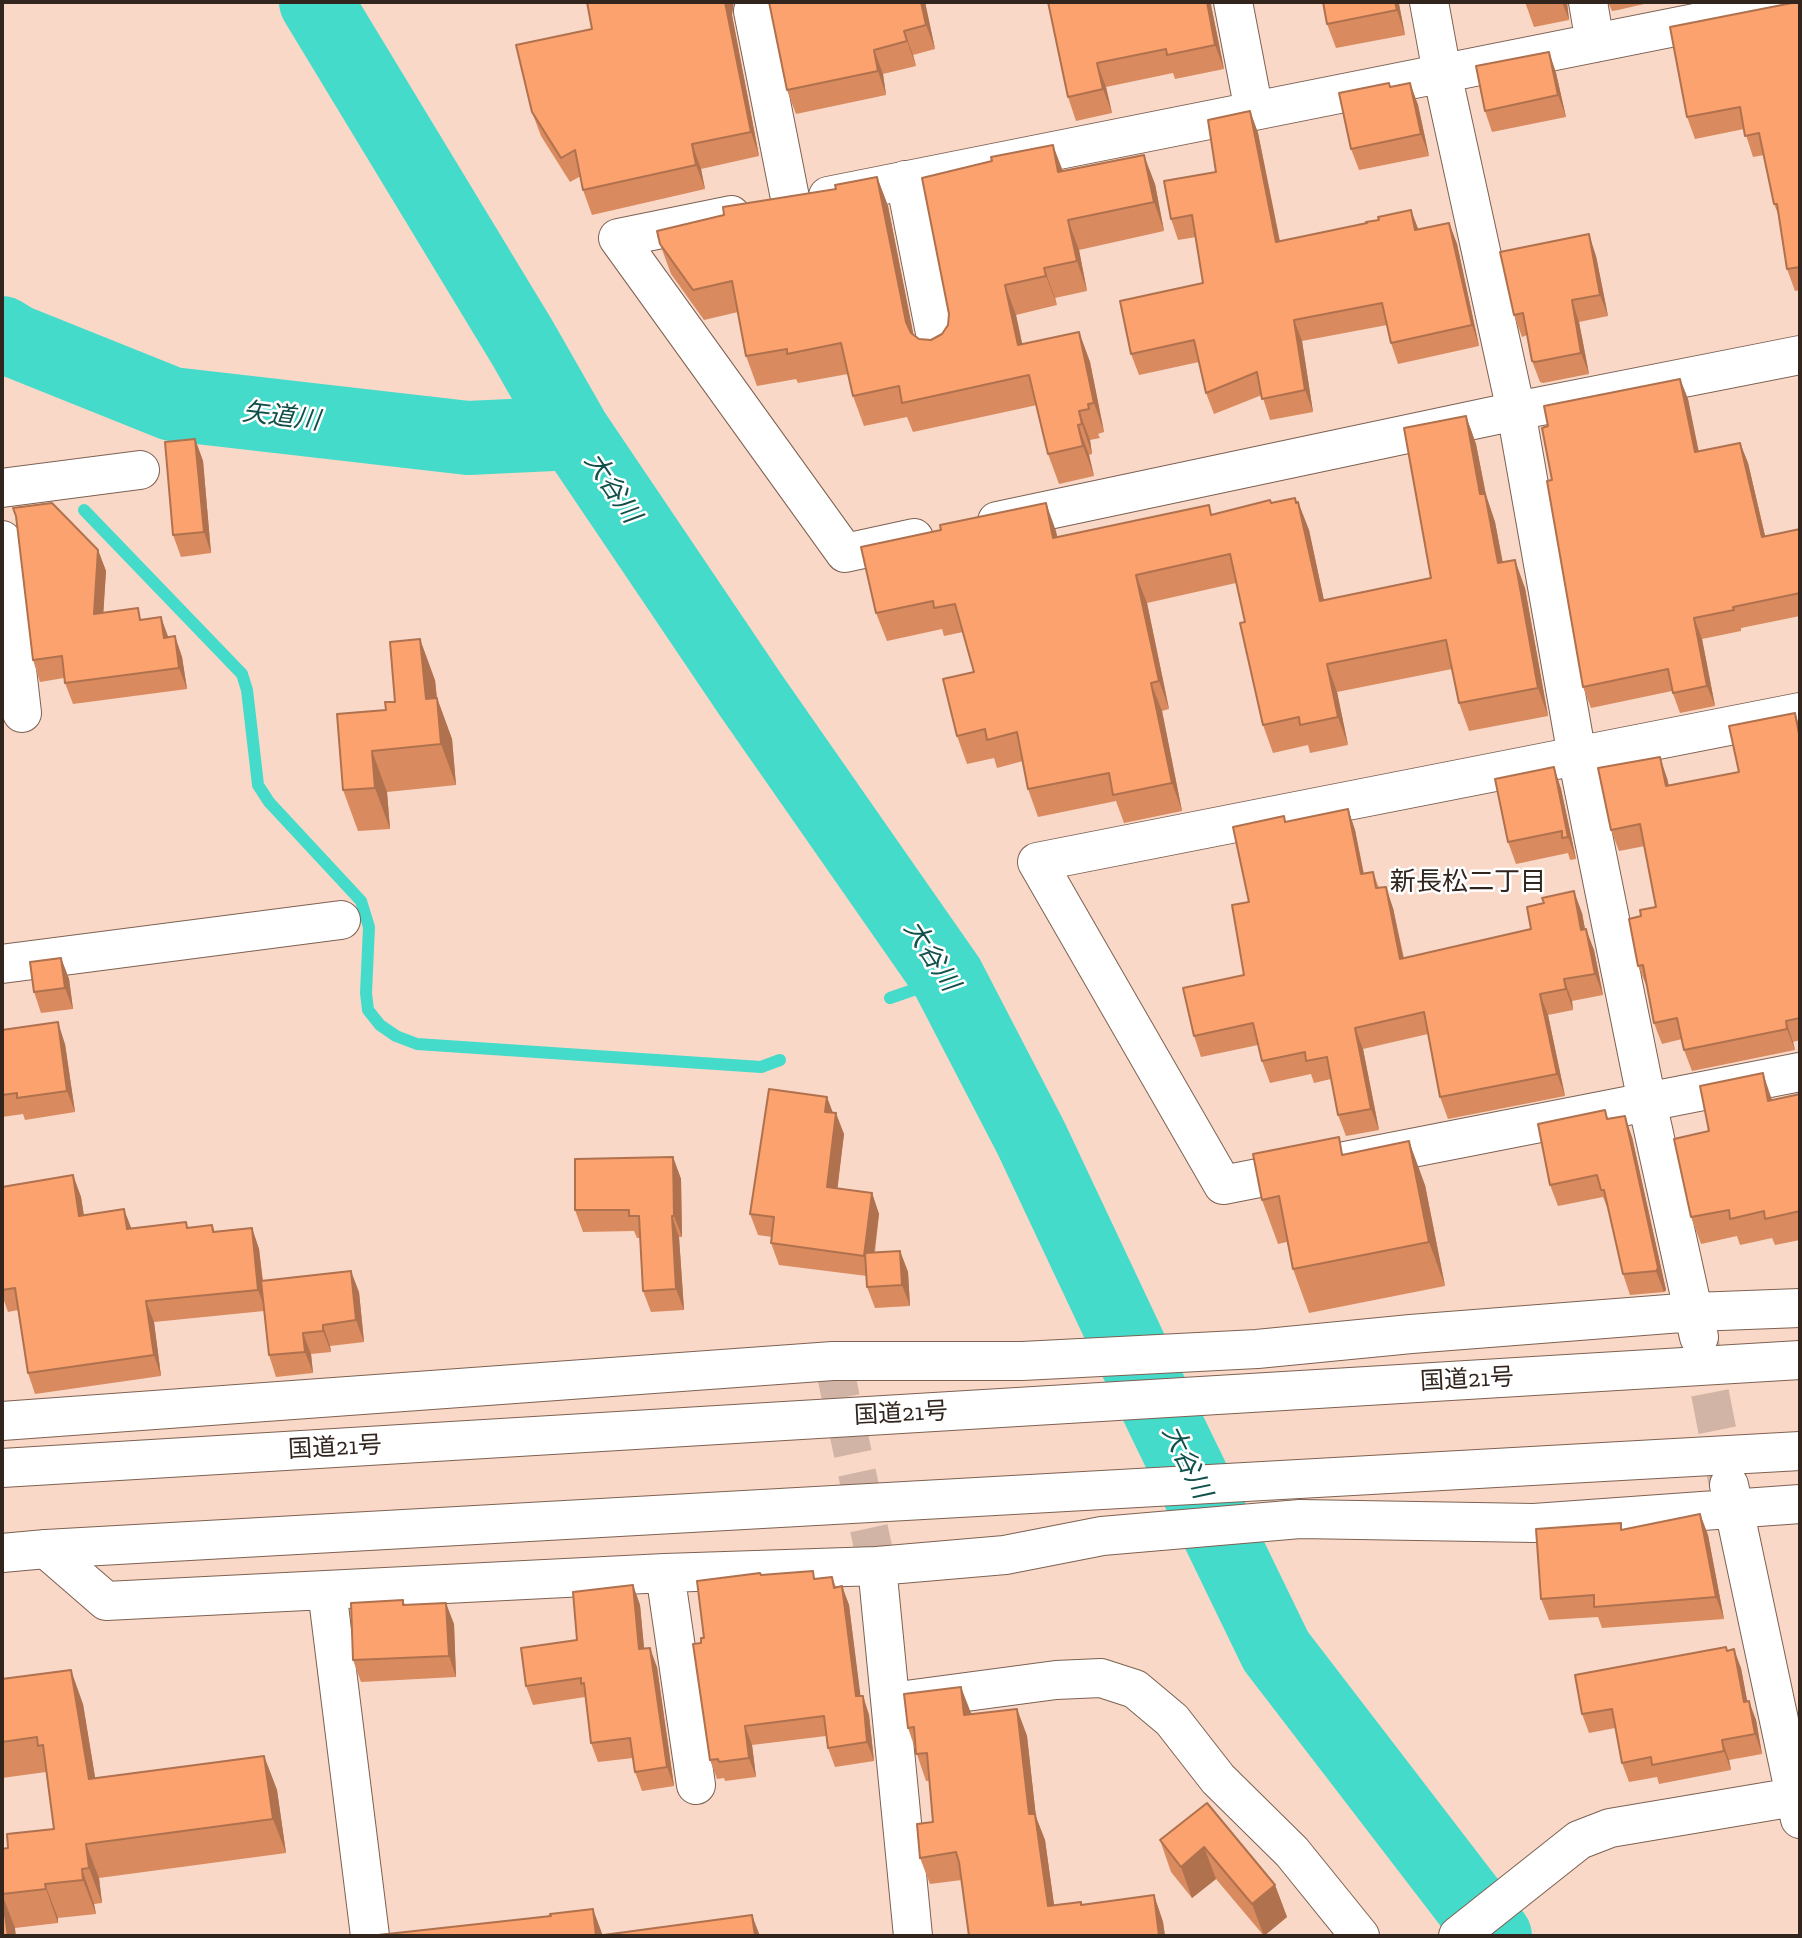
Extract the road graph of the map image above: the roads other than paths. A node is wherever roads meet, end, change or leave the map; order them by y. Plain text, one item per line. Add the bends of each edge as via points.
1 (1233, 2) edge
2 (1429, 2) edge
3 (1588, 2) edge
4 (1800, 2) edge
5 (753, 11) dead end
6 (1595, 43) junction
7 (1442, 73) junction
8 (1254, 111) junction
9 (905, 180) junction
10 (791, 203) junction
11 (938, 348) edge
12 (1800, 355) edge
13 (1516, 411) junction
14 (140, 470) dead end
15 (2, 488) edge
16 (2, 540) edge
17 (1800, 712) edge
18 (22, 713) dead end
19 (1577, 756) junction
20 (341, 920) dead end
21 (2, 964) edge
22 (1800, 1072) edge
23 (1647, 1102) junction
24 (1800, 1308) edge
25 (1697, 1325) junction
26 (1800, 1360) edge
27 (2, 1421) edge
28 (1800, 1451) edge
29 (2, 1468) edge
30 (1731, 1497) junction
31 (1800, 1504) edge
32 (46, 1549) junction
33 (2, 1553) edge
34 (877, 1566) junction
35 (665, 1573) junction
36 (327, 1590) junction
37 (891, 1702) junction
38 (696, 1785) dead end
39 (1799, 1804) edge
40 (370, 1936) edge
41 (913, 1936) edge
42 (1360, 1936) edge
43 (1458, 1936) edge

1 - 8 main road
2 - 7 main road
3 - 6 main road
4 - 6 main road
5 - 10 main road
6 - 7 main road
7 - 8 main road
7 - 13 main road
8 - 9 main road
9 - 10 main road
9 - 11 main road
10 - 13 main road via 618,237 845,553
12 - 13 main road
13 - 19 main road
14 - 15 main road
16 - 18 main road
17 - 19 main road
19 - 23 main road
19 - 23 main road via 1037,862 1223,1185
20 - 21 main road
22 - 23 main road
23 - 25 main road
24 - 25 main road
25 - 27 main road via 1411,1334 1258,1349 1022,1361 833,1361
26 - 29 main road, 国道21号
28 - 32 main road
30 - 31 main road
30 - 34 main road via 1534,1523 1300,1519 1102,1536 1005,1555
30 - 39 main road
32 - 33 main road
32 - 36 main road via 106,1601
34 - 35 main road
34 - 37 main road
35 - 36 main road
35 - 38 main road
36 - 40 main road
37 - 41 main road
37 - 42 main road via 1056,1680 1101,1678 1135,1689 1172,1720 1218,1779 1292,1852
39 - 43 main road via 1610,1828 1579,1840

